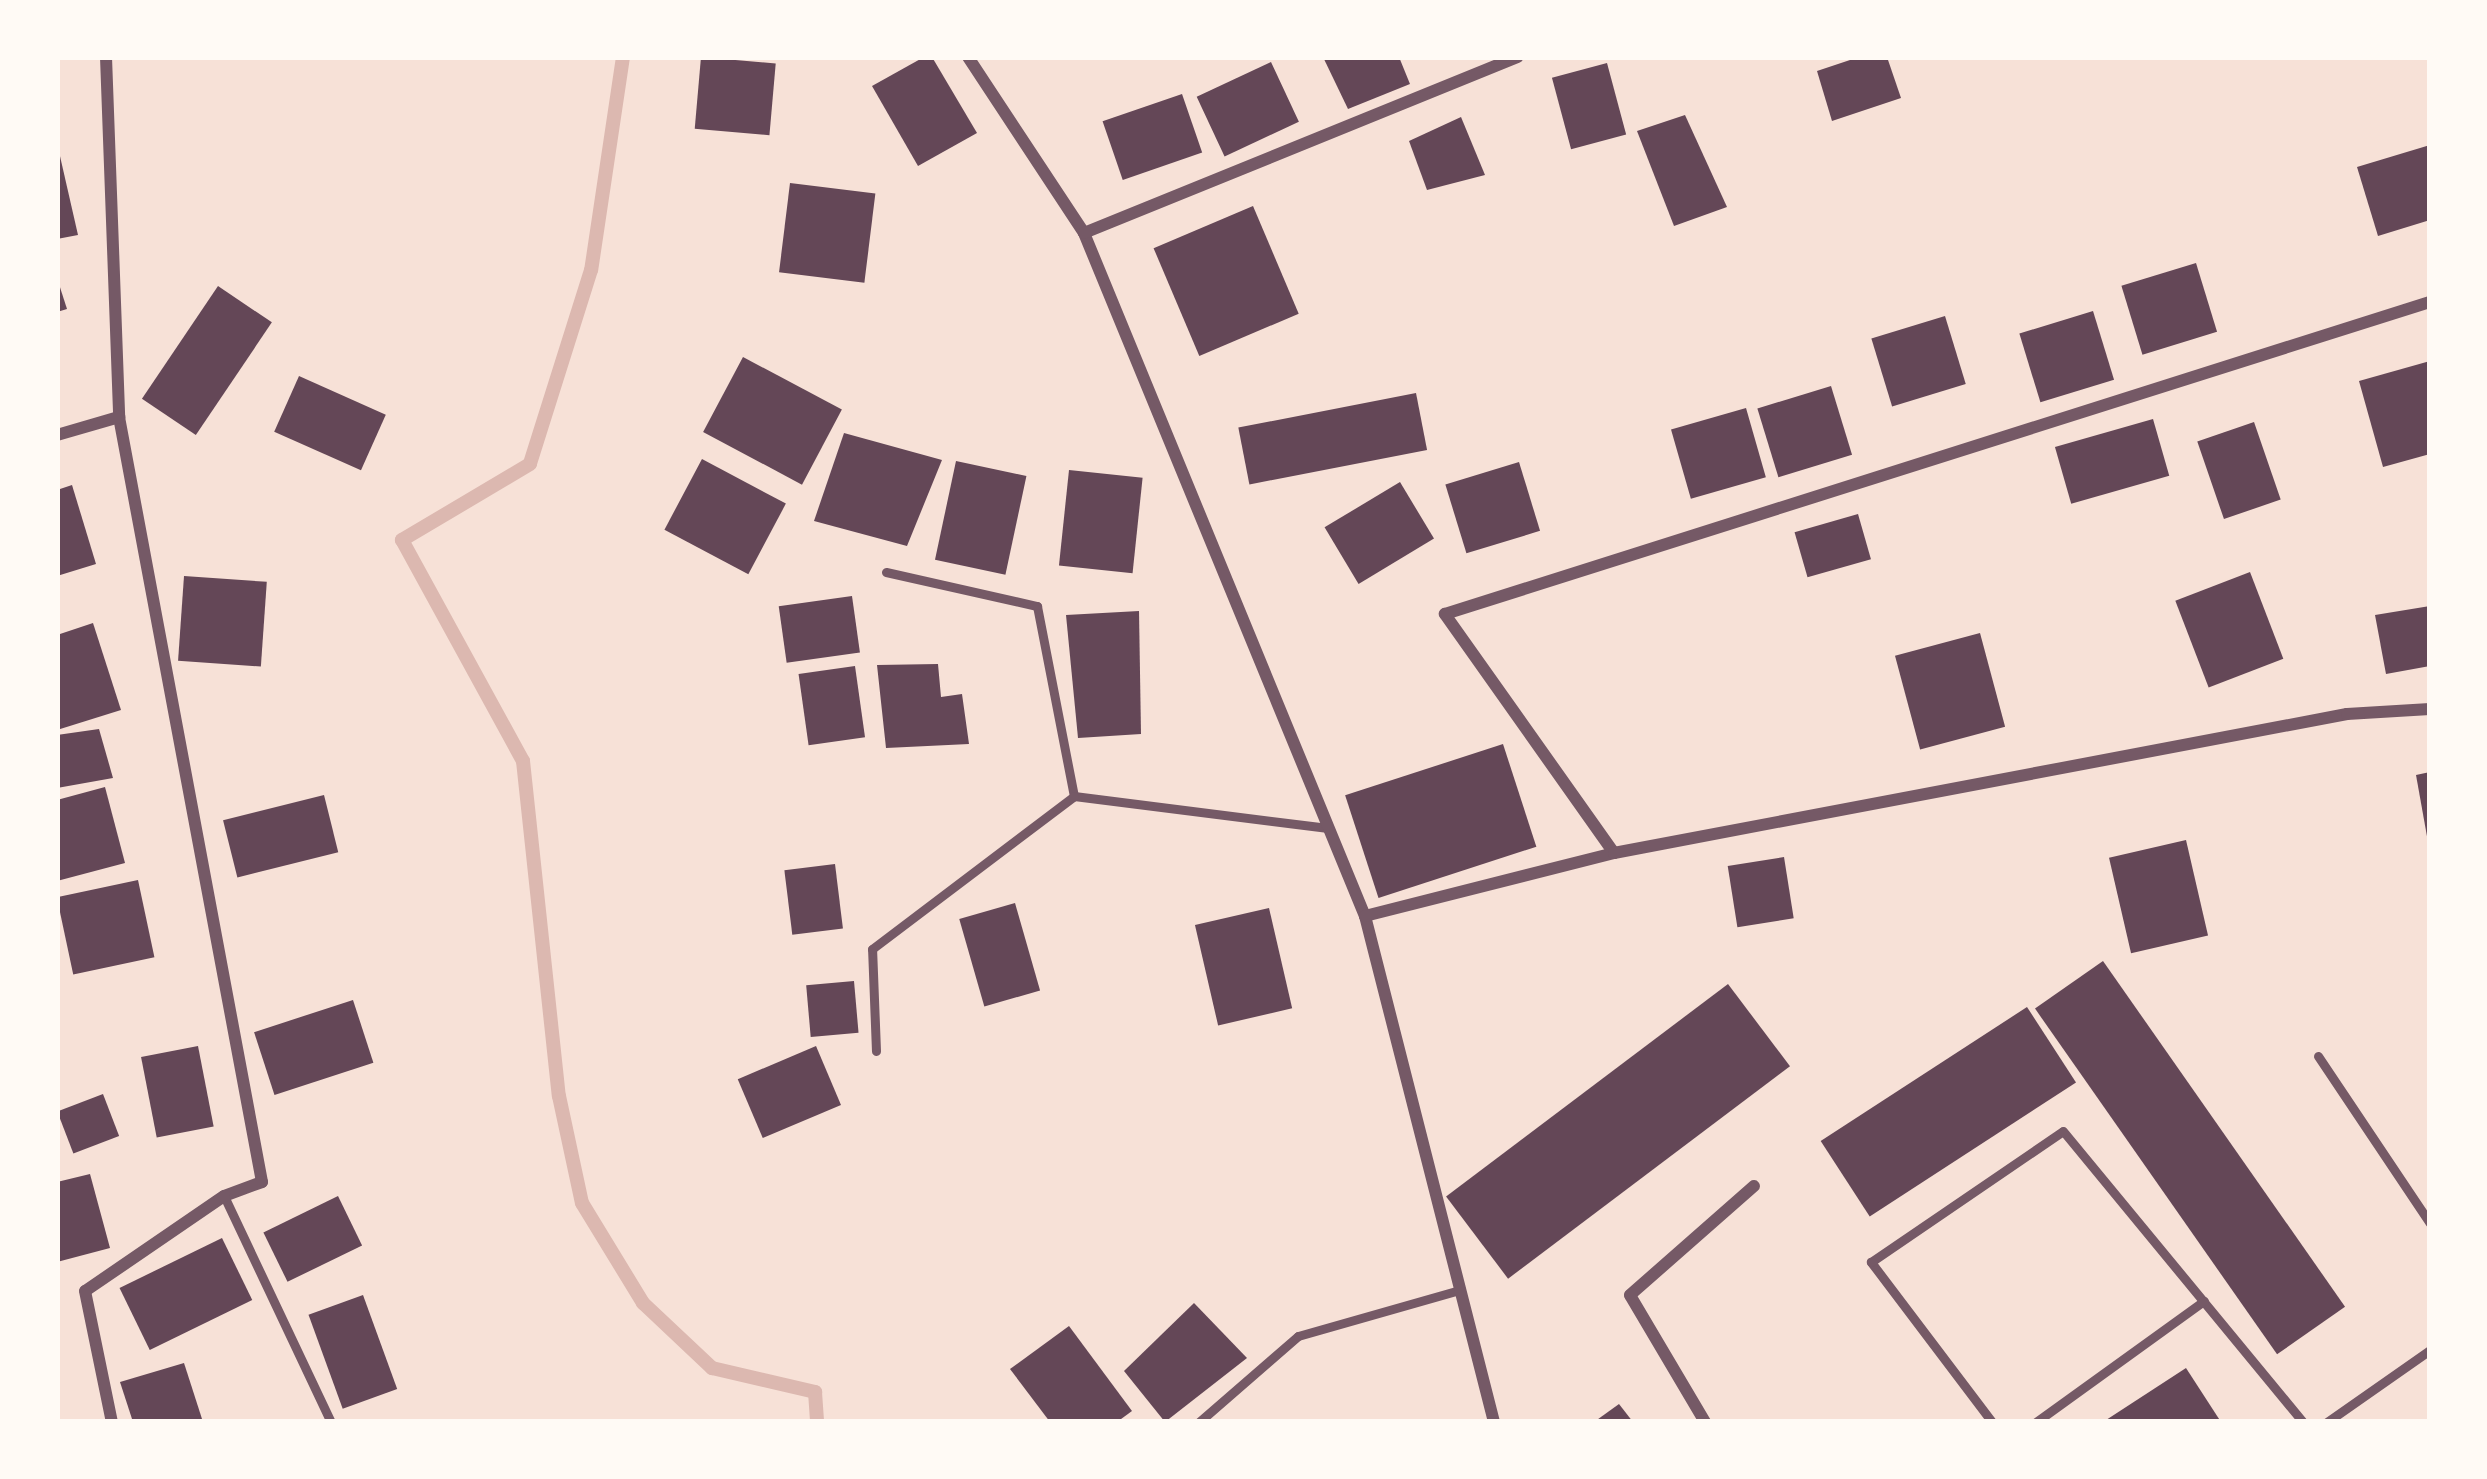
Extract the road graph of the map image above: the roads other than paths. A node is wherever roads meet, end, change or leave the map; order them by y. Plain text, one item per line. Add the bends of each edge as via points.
1 (106, 57) edge
2 (968, 57) edge
3 (1518, 57) edge
4 (1084, 233) junction
5 (2430, 302) edge
6 (119, 417) junction
7 (57, 435) edge
8 (886, 572) dead end
9 (2430, 709) edge
10 (1074, 796) junction
11 (1328, 829) junction
12 (1614, 853) junction
13 (1365, 916) junction
14 (876, 1051) dead end
15 (2318, 1056) dead end
16 (1754, 1186) dead end
17 (224, 1196) junction
18 (2430, 1222) edge
19 (1459, 1290) junction
20 (2204, 1301) junction
21 (2430, 1350) edge
22 (112, 1422) edge
23 (331, 1422) edge
24 (1199, 1422) edge
25 (1494, 1422) edge
26 (1705, 1422) edge
27 (1992, 1422) edge
28 (2036, 1422) edge
29 (2303, 1422) edge
30 (2327, 1422) edge

1 - 6 street
2 - 4 street
3 - 4 street
4 - 11 street
5 - 12 street via 1445,614
6 - 7 street
6 - 17 street via 262,1181
8 - 10 lane via 1037,606
9 - 12 street via 2347,714
10 - 11 lane
10 - 14 lane via 872,949
11 - 13 street
12 - 13 street
13 - 19 street
15 - 18 lane
16 - 26 street via 1630,1295
17 - 22 street via 85,1292
17 - 23 lane
19 - 24 lane via 1298,1336
19 - 25 street
20 - 27 lane via 2063,1131 1871,1262
20 - 28 lane
20 - 29 lane
21 - 30 lane

